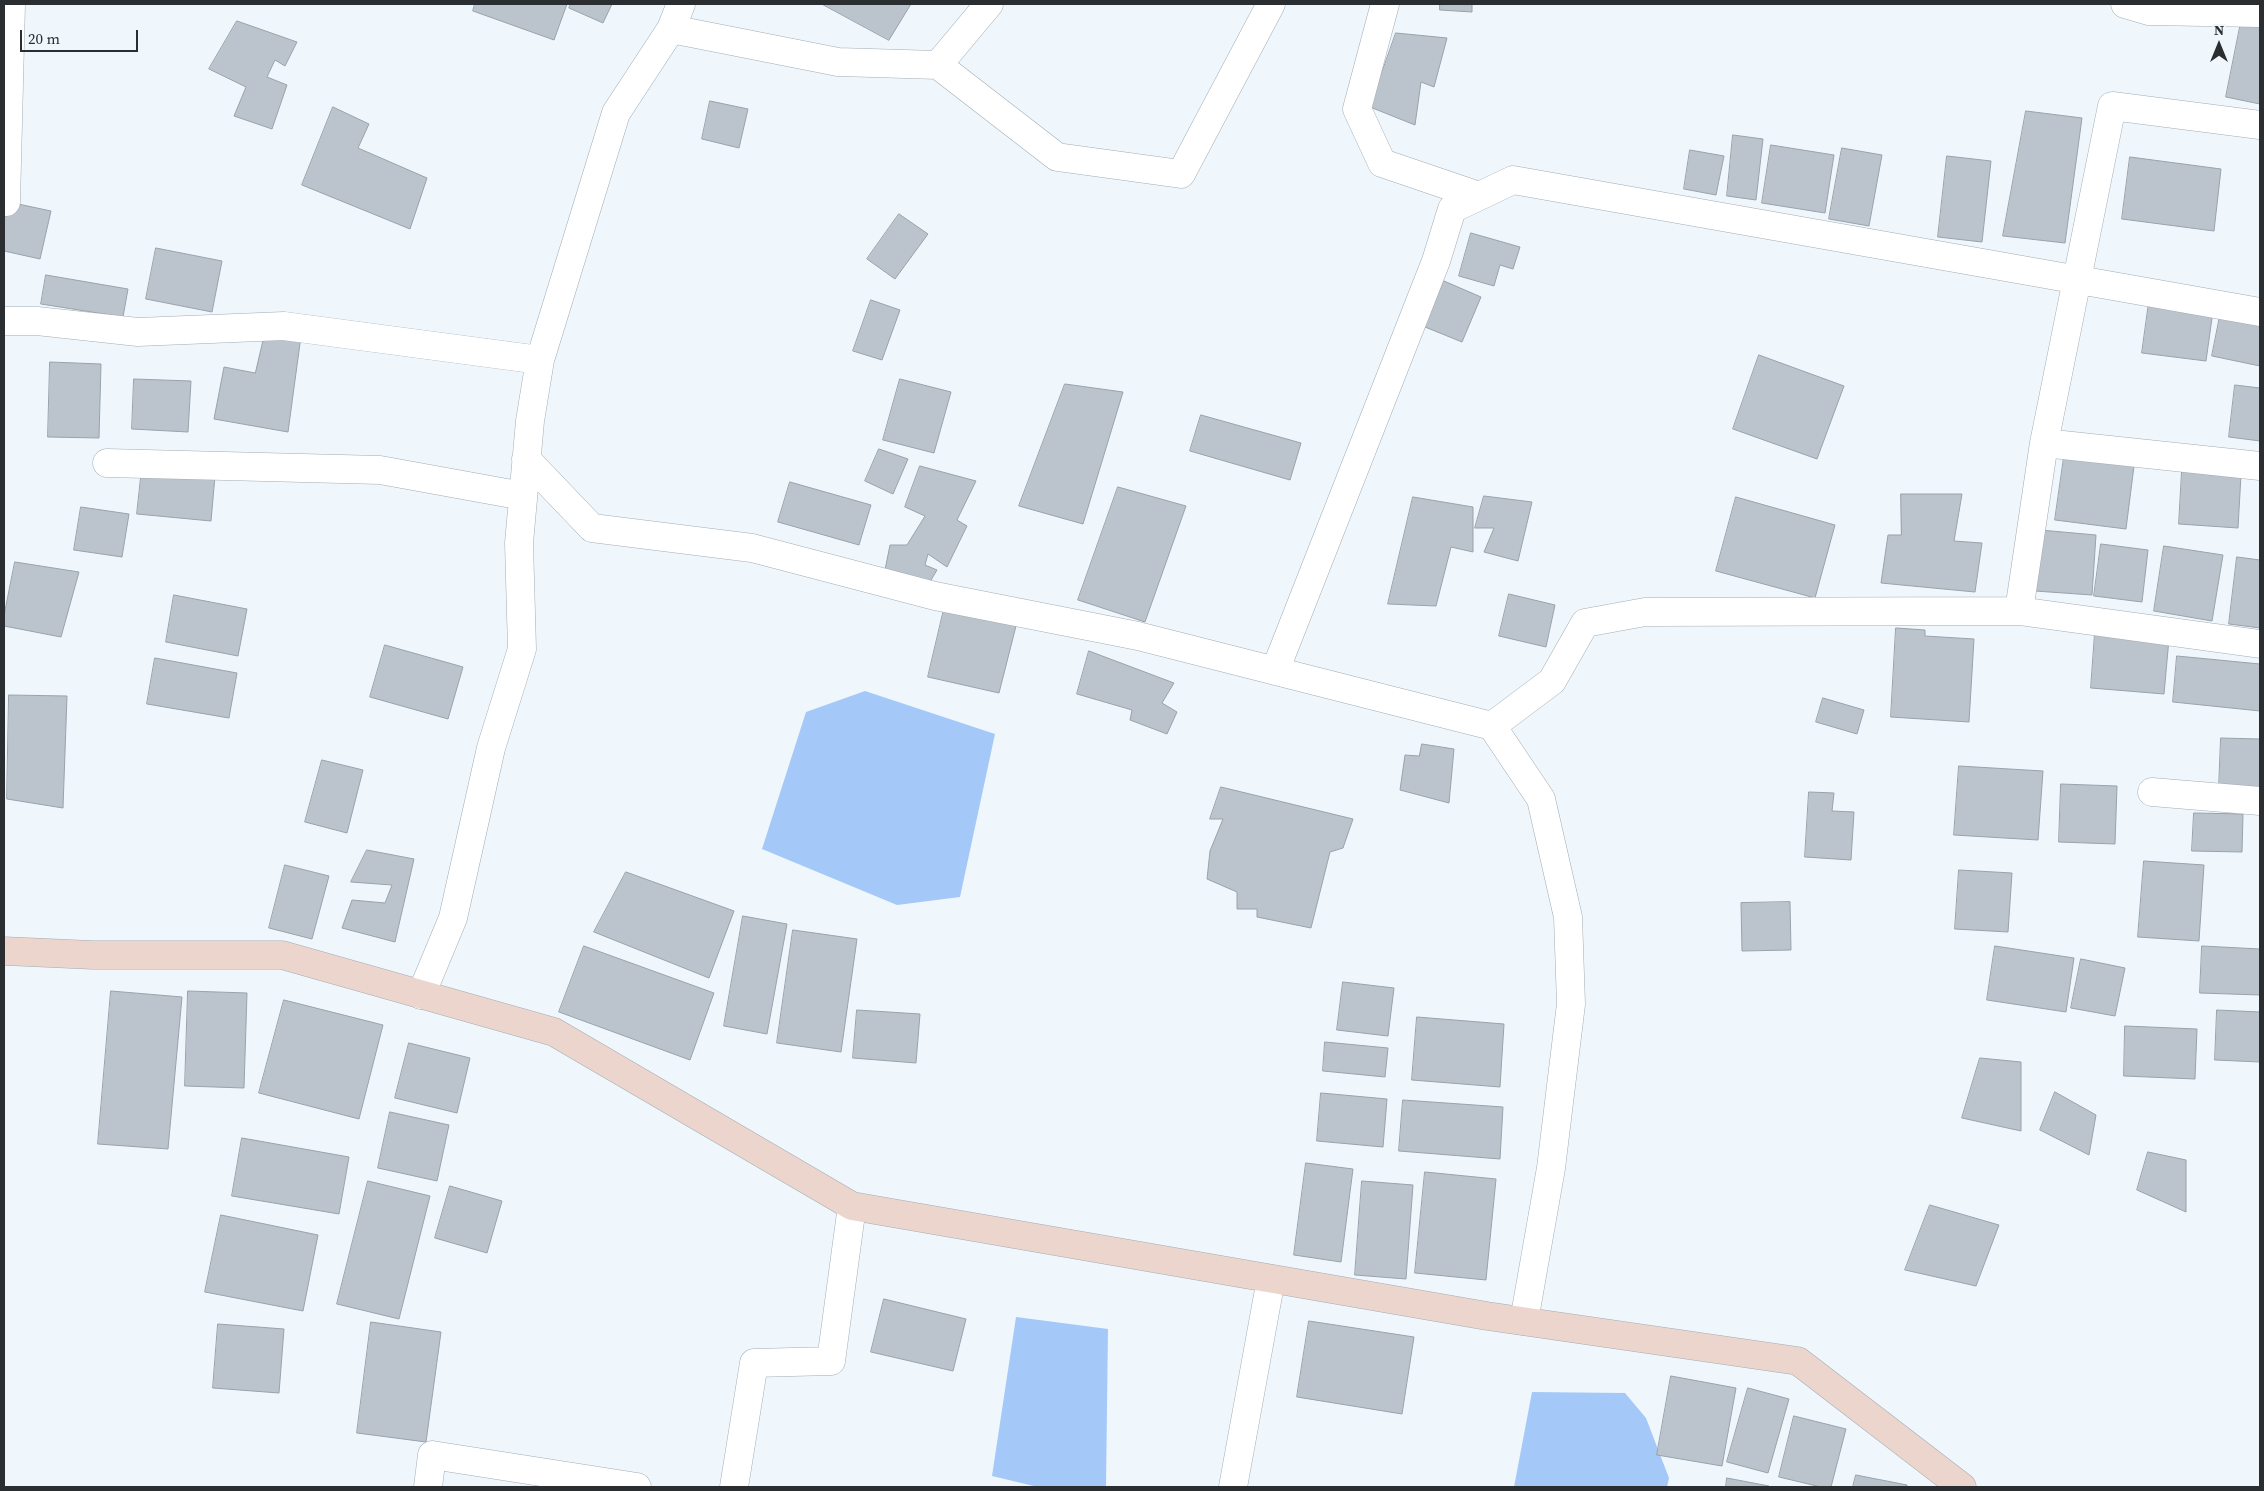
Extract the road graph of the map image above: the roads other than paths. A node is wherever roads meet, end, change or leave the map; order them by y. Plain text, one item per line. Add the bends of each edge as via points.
1 (11, 4) edge
2 (682, 4) edge
3 (989, 4) edge
4 (1271, 4) edge
5 (1385, 4) edge
6 (2125, 4) edge
7 (2260, 13) edge
8 (671, 29) junction
9 (938, 65) junction
10 (2260, 125) edge
11 (1479, 196) junction
12 (6, 202) dead end
13 (2077, 279) junction
14 (2260, 312) edge
15 (4, 321) edge
16 (540, 360) junction
17 (2044, 443) junction
18 (526, 459) junction
19 (107, 463) dead end
20 (2260, 466) edge
21 (523, 496) junction
22 (2019, 612) junction
23 (2260, 644) edge
24 (1276, 671) junction
25 (1492, 726) junction
26 (2152, 792) dead end
27 (2260, 801) edge
28 (4, 951) edge
29 (421, 995) junction
30 (852, 1206) junction
31 (1271, 1279) junction
32 (1524, 1321) junction
33 (428, 1487) edge
34 (637, 1487) edge
35 (734, 1487) edge
36 (1233, 1487) edge
37 (1962, 1487) edge

1 - 12 street
2 - 8 street
3 - 9 street
4 - 9 street via 1181,174 1057,157
5 - 11 street via 1357,109 1382,163
6 - 7 street via 2149,11
8 - 9 street via 838,62
8 - 16 street via 616,113
10 - 13 street via 2112,106
11 - 13 street via 1514,180
11 - 24 street via 1452,210 1436,261
13 - 14 street
13 - 17 street
15 - 16 street via 37,321 138,332 284,326
16 - 18 street
17 - 20 street
17 - 22 street
18 - 21 street
18 - 24 street via 592,528 752,548 935,596 1138,636
19 - 21 street via 380,470
21 - 29 street via 519,543 522,649 491,748 453,918
22 - 23 street
22 - 25 street via 1645,612 1585,623 1552,681
24 - 25 street
25 - 32 street via 1541,800 1568,916 1571,1004 1551,1168
26 - 27 street
28 - 29 main road via 93,955 282,955
29 - 30 main road via 554,1032
30 - 31 main road
30 - 35 street via 831,1361 754,1363
31 - 32 main road
31 - 36 street
32 - 37 main road via 1798,1361
33 - 34 street via 432,1455

